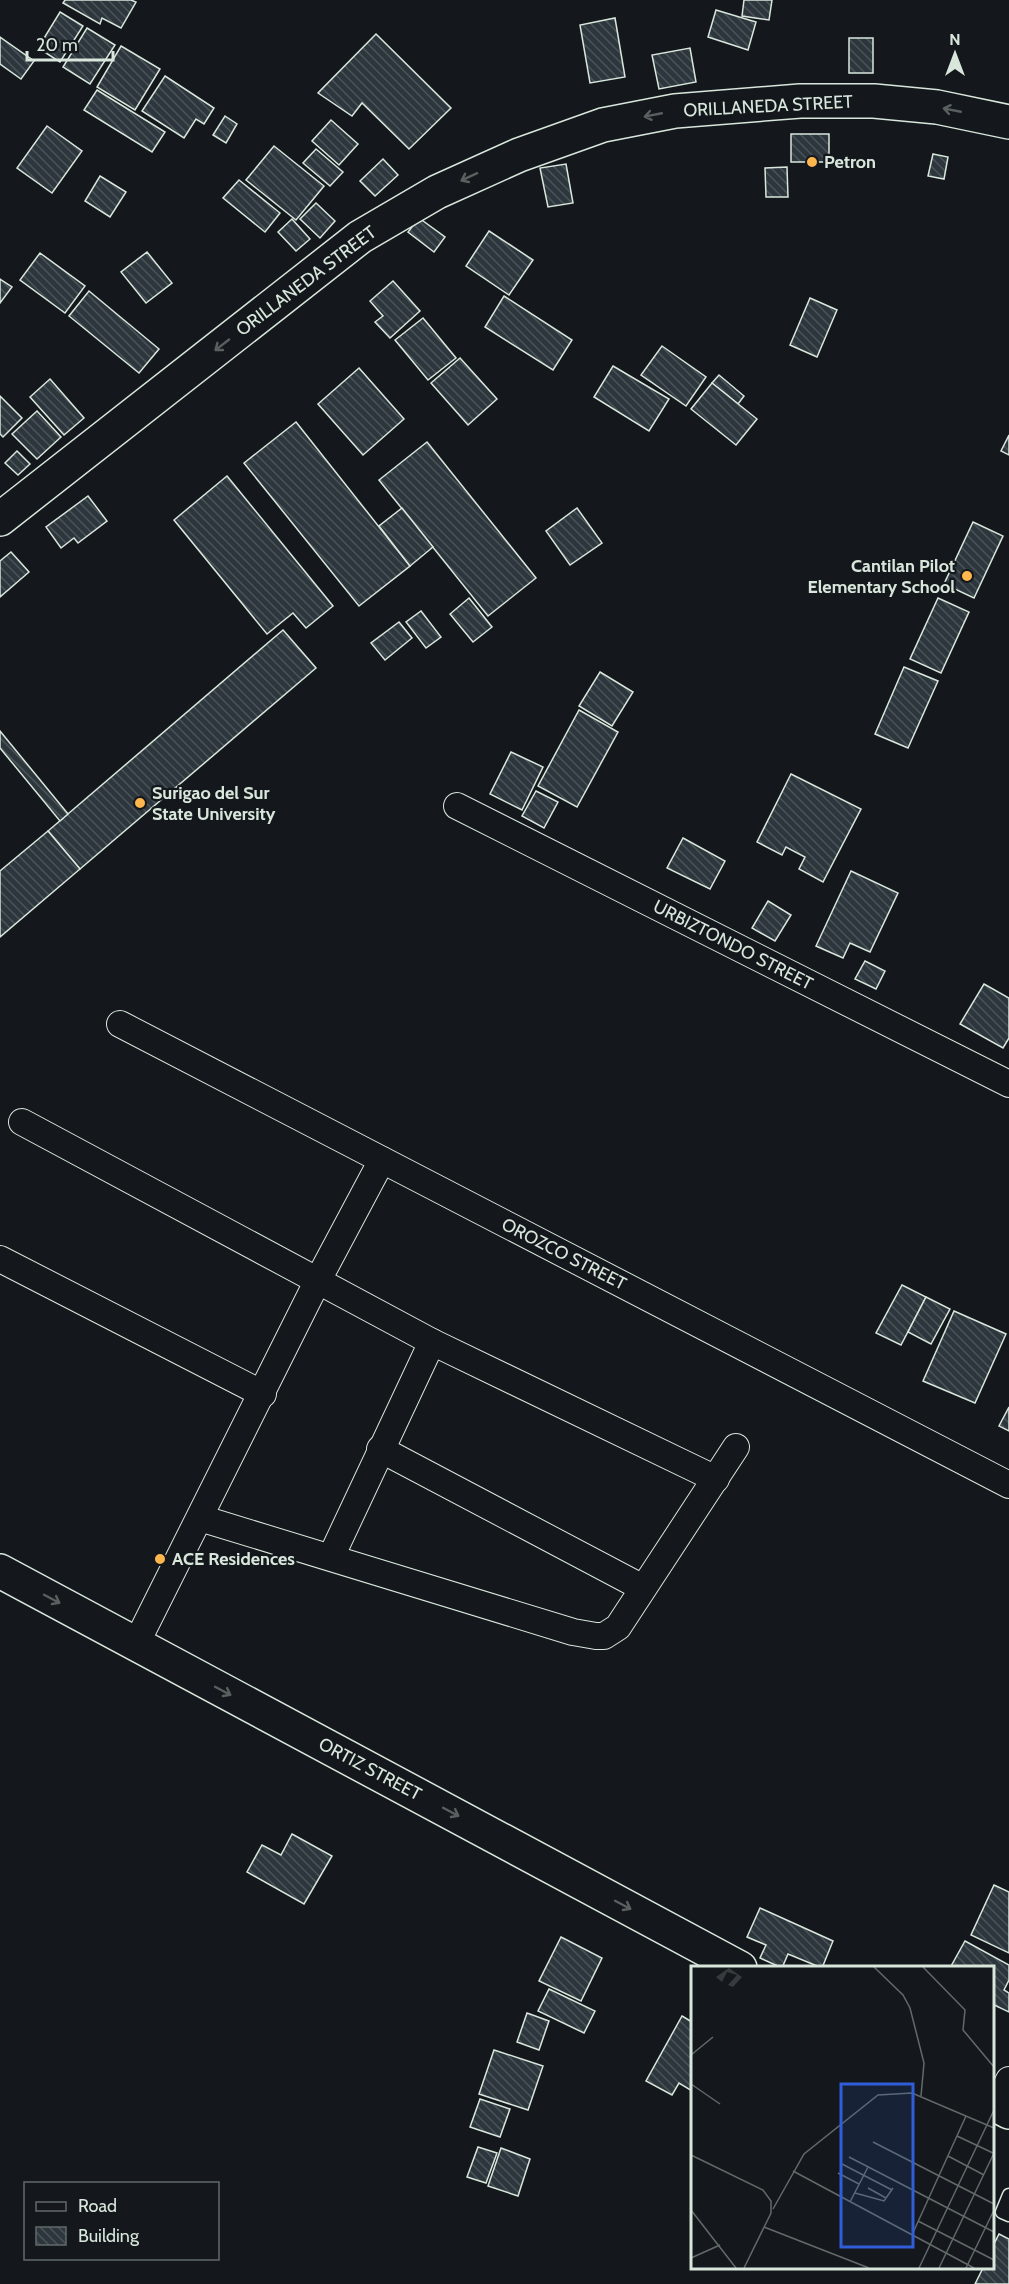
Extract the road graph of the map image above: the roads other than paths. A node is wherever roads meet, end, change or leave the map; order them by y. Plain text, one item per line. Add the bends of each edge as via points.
1 (1009, 122) edge
2 (0, 519) edge
3 (457, 806) dead end
4 (120, 1024) dead end
5 (1009, 1084) edge
6 (22, 1122) dead end
7 (382, 1160) junction
8 (0, 1259) edge
9 (317, 1282) junction
10 (432, 1341) junction
11 (263, 1394) junction
12 (736, 1447) dead end
13 (380, 1449) junction
14 (716, 1479) junction
15 (1009, 1485) edge
16 (200, 1518) junction
17 (331, 1557) junction
18 (0, 1571) edge
19 (643, 1588) junction
20 (136, 1644) junction
21 (736, 1966) edge
22 (1009, 2195) edge
23 (1009, 2215) edge

1 -> 2 street, ORILLANEDA STREET via 937,107 874,101 800,101 675,111 603,125 519,155 437,192 360,237
3 - 5 street, URBIZTONDO STREET
4 - 7 street, OROZCO STREET
6 - 9 street
7 - 9 street
7 - 15 street, OROZCO STREET
8 - 11 street
9 - 10 street
9 - 11 street
10 - 13 street
10 - 14 street
11 - 16 street
12 - 14 street
13 - 17 street
13 - 19 street
14 - 19 street
16 - 17 street
16 - 20 street
17 - 19 street via 596,1636 604,1636 618,1627
18 -> 20 street, ORTIZ STREET
20 -> 21 street, ORTIZ STREET
22 - 23 lane via 1002,2212

